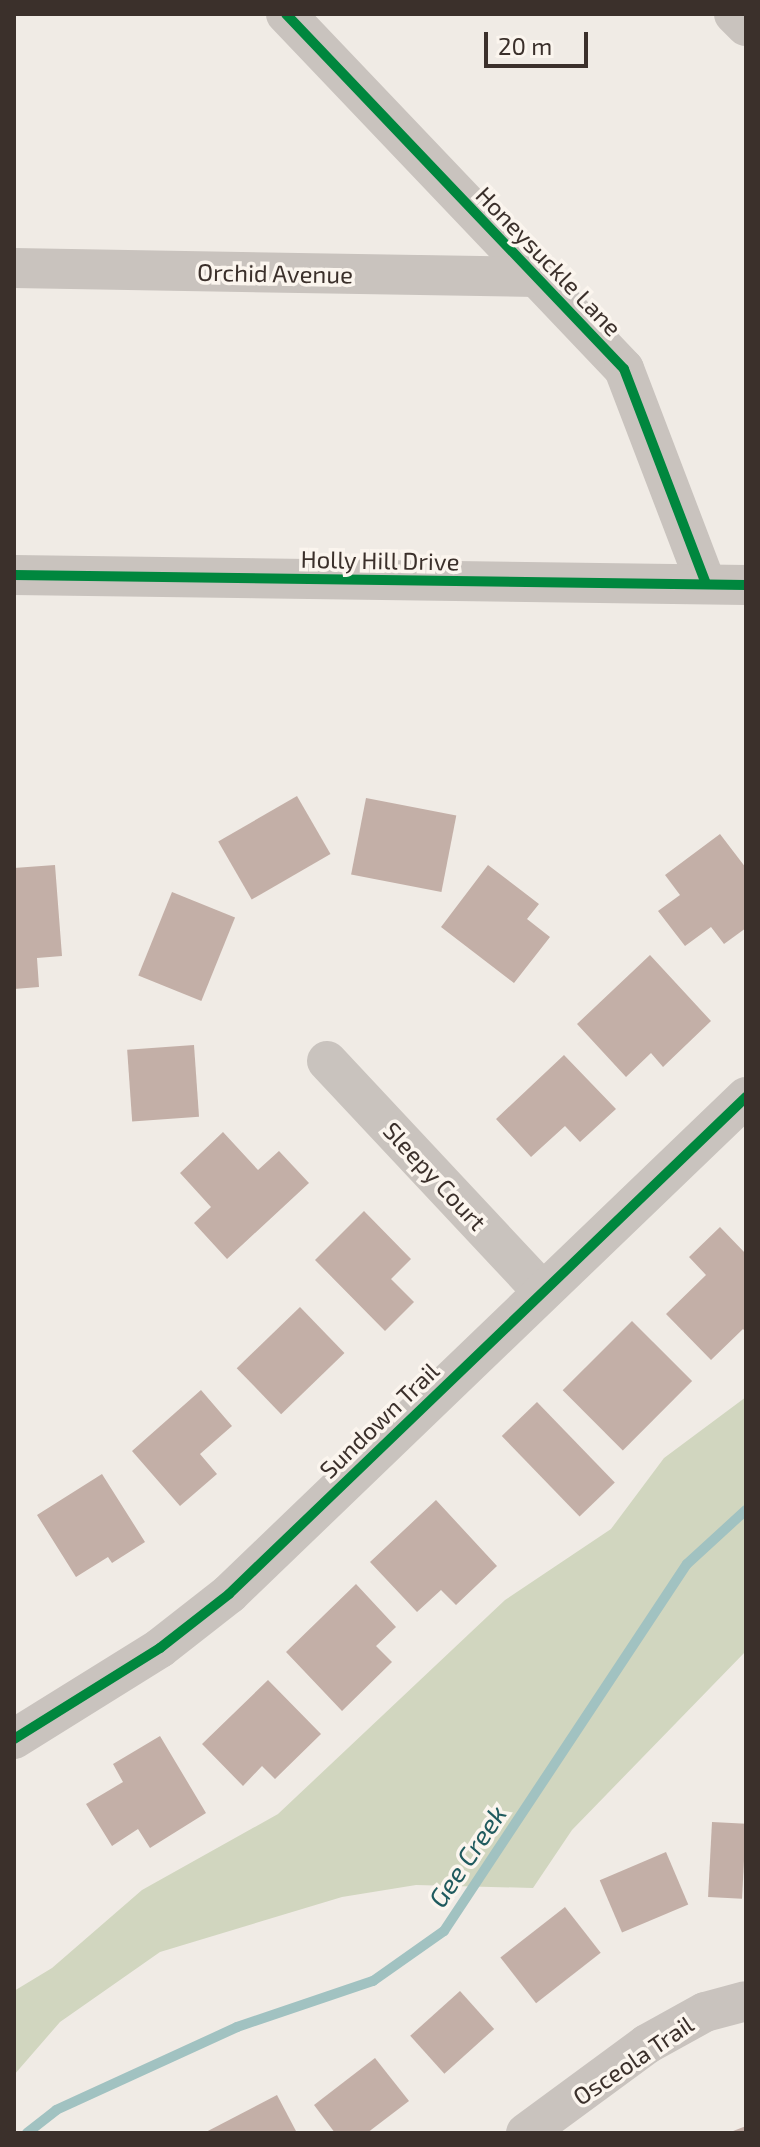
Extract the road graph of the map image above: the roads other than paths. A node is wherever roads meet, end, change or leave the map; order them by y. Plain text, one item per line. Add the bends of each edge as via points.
1 (286, 14) edge
2 (734, 14) edge
3 (746, 26) edge
4 (14, 268) edge
5 (536, 277) junction
6 (14, 575) edge
7 (706, 584) junction
8 (746, 585) edge
9 (327, 1061) dead end
10 (746, 1097) edge
11 (542, 1291) junction
12 (14, 1739) edge
13 (746, 2001) edge
14 (526, 2133) edge

1 - 5 street, Honeysuckle Lane
2 - 3 street
4 - 5 street, Orchid Avenue
5 - 7 street, Honeysuckle Lane via 624,369
6 - 7 street, Holly Hill Drive
7 - 8 street, Holly Hill Drive
9 - 11 street, Sleepy Court
10 - 11 street, Sundown Trail
11 - 12 street, Sundown Trail via 229,1594 160,1648
13 - 14 street, Osceola Trail via 705,2012 647,2044

